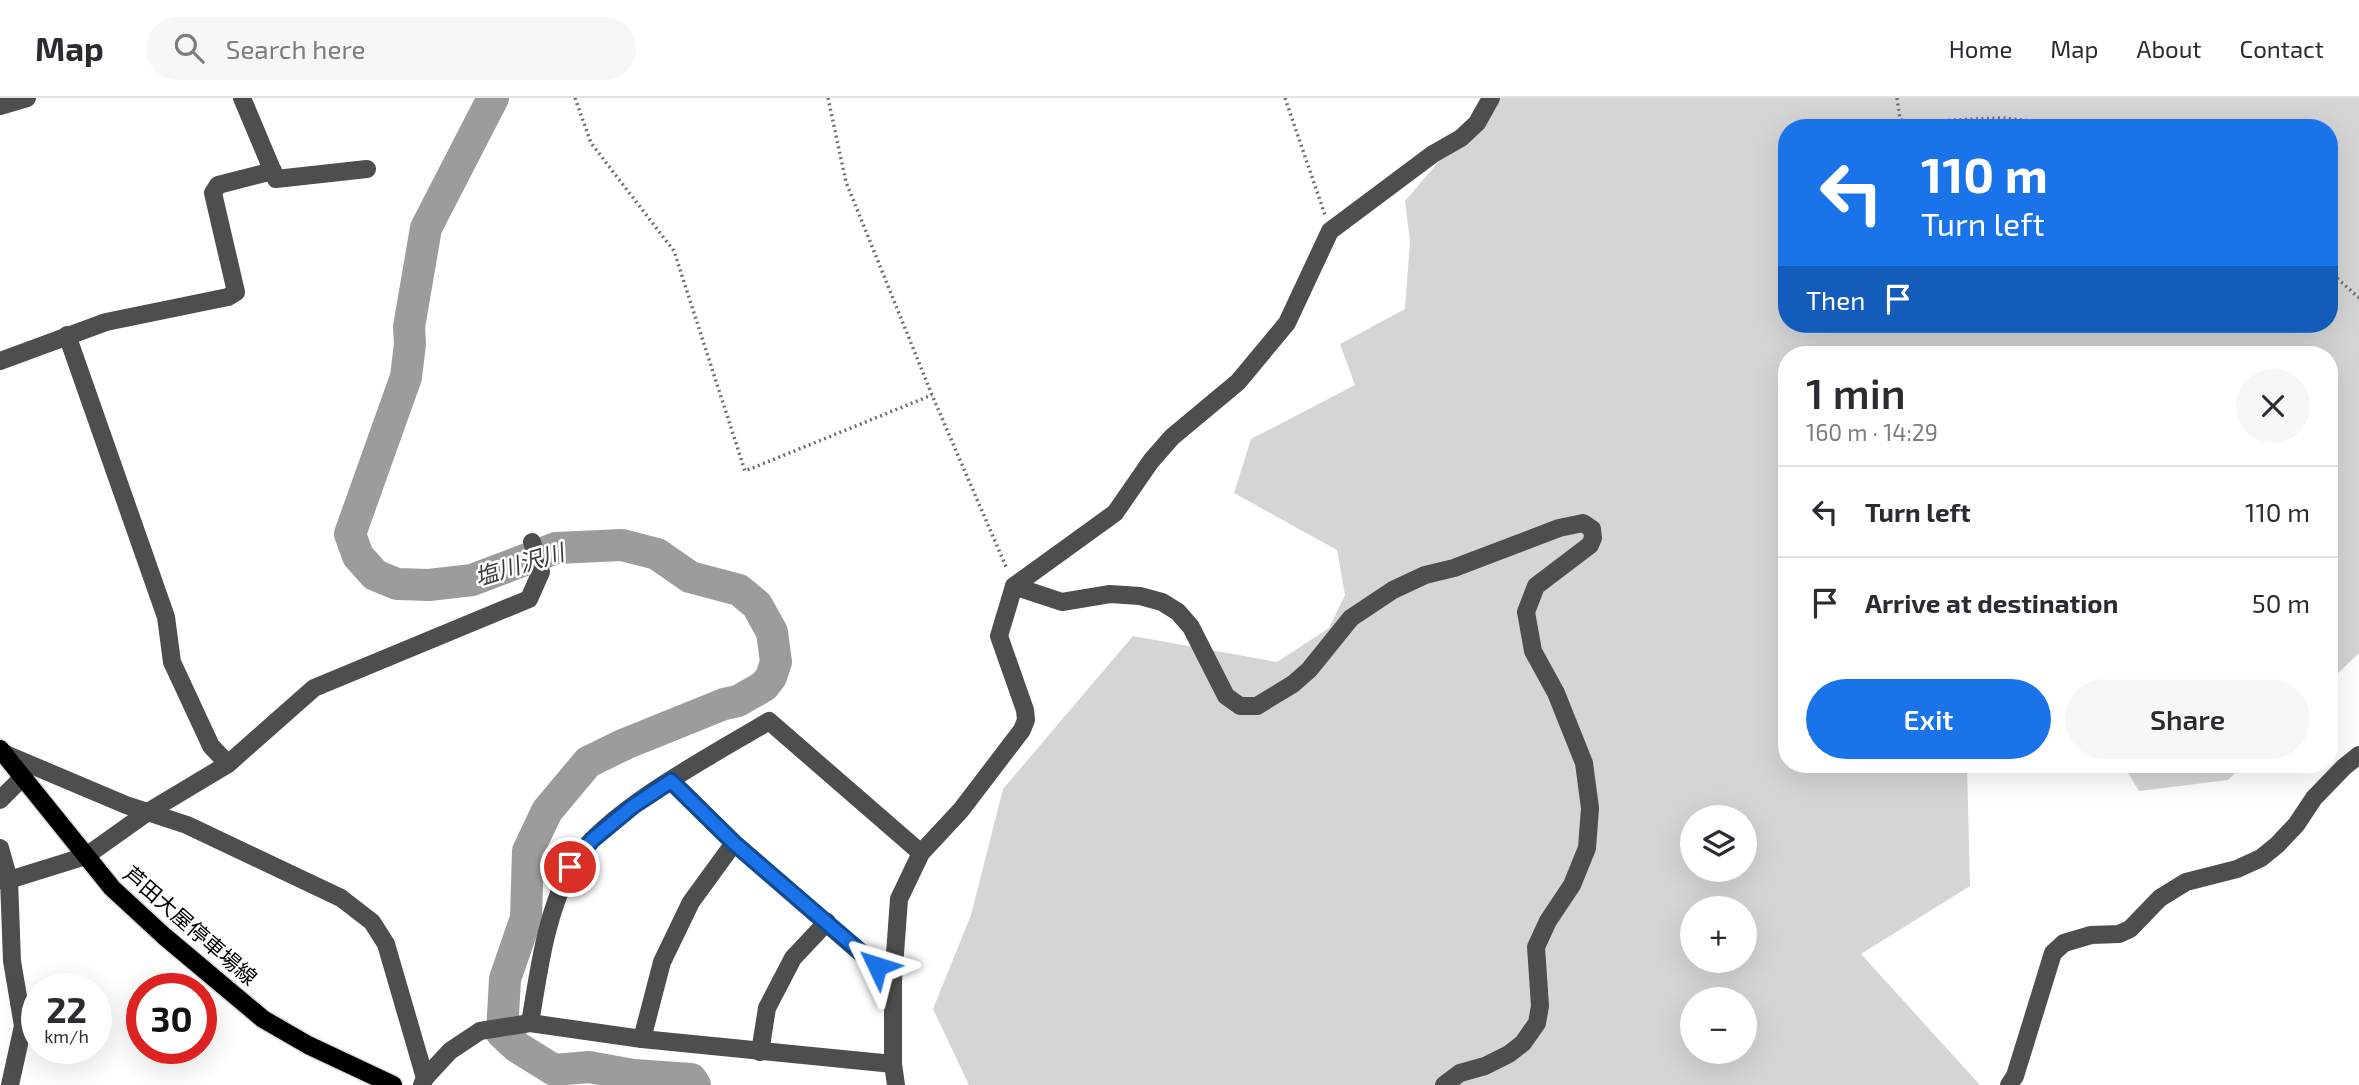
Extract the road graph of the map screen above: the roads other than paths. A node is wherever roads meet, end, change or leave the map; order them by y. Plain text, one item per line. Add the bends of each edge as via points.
1 (27, 98) edge
2 (242, 98) edge
3 (1491, 98) edge
4 (0, 106) edge
5 (367, 169) dead end
6 (273, 171) junction
7 (67, 335) junction
8 (0, 362) edge
9 (532, 542) dead end
10 (1014, 586) junction
11 (2, 751) edge
12 (2359, 755) edge
13 (228, 764) junction
14 (22, 778) junction
15 (671, 781) junction
16 (0, 800) edge
17 (148, 812) junction
18 (734, 843) junction
19 (0, 848) edge
20 (921, 853) junction
21 (86, 856) junction
22 (4, 880) edge
23 (827, 922) junction
24 (893, 981) junction
25 (530, 1023) junction
26 (642, 1039) junction
27 (760, 1052) junction
28 (892, 1064) junction
29 (424, 1081) edge
30 (10, 1085) edge
31 (393, 1085) edge
32 (896, 1085) edge
33 (1444, 1085) edge
34 (2009, 1085) edge

1 - 4 street
2 - 6 street
3 - 10 street via 1477,123 1461,138 1330,232 1287,323 1238,382 1172,437 1115,513
5 - 6 street via 276,179
6 - 7 street via 218,185 213,193 236,292
7 - 8 street
7 - 13 street via 166,617 172,662 211,746
9 - 13 street via 541,572 529,599 314,688
10 - 20 street via 999,636 1016,677 1026,720 961,810
10 - 33 street via 1062,602 1110,594 1162,602 1191,627 1226,696 1240,706 1257,706 1310,670 1350,618 1393,590 1559,528 1583,523 1592,530 1590,545 1536,586 1526,612 1533,651 1556,693 1584,763 1590,808 1587,848 1572,885 1536,947 1537,1023 1510,1054 1460,1073
11 - 14 main road, 芦田大屋停車場線
11 - 17 street
12 - 34 street via 2314,797 2296,825 2261,858 2186,882 2161,898 2130,929 2064,943 2053,953
13 - 17 street
14 - 16 street
14 - 21 main road, 芦田大屋停車場線
15 - 18 street
15 - 20 street via 769,721
15 - 25 street via 592,840 570,867 547,924
17 - 21 street
17 - 29 street via 187,825 341,898 372,922 386,944
18 - 23 street
18 - 26 street via 691,902 668,950
19 - 22 street
20 - 24 street via 899,899
21 - 22 street
21 - 31 main road, 芦田大屋停車場線 via 111,888 263,1018
22 - 30 street via 23,1026
23 - 24 street
23 - 27 street via 793,958 767,1009
24 - 28 street
25 - 26 street
25 - 29 street via 480,1031 450,1051
26 - 27 street
27 - 28 street
28 - 32 street

